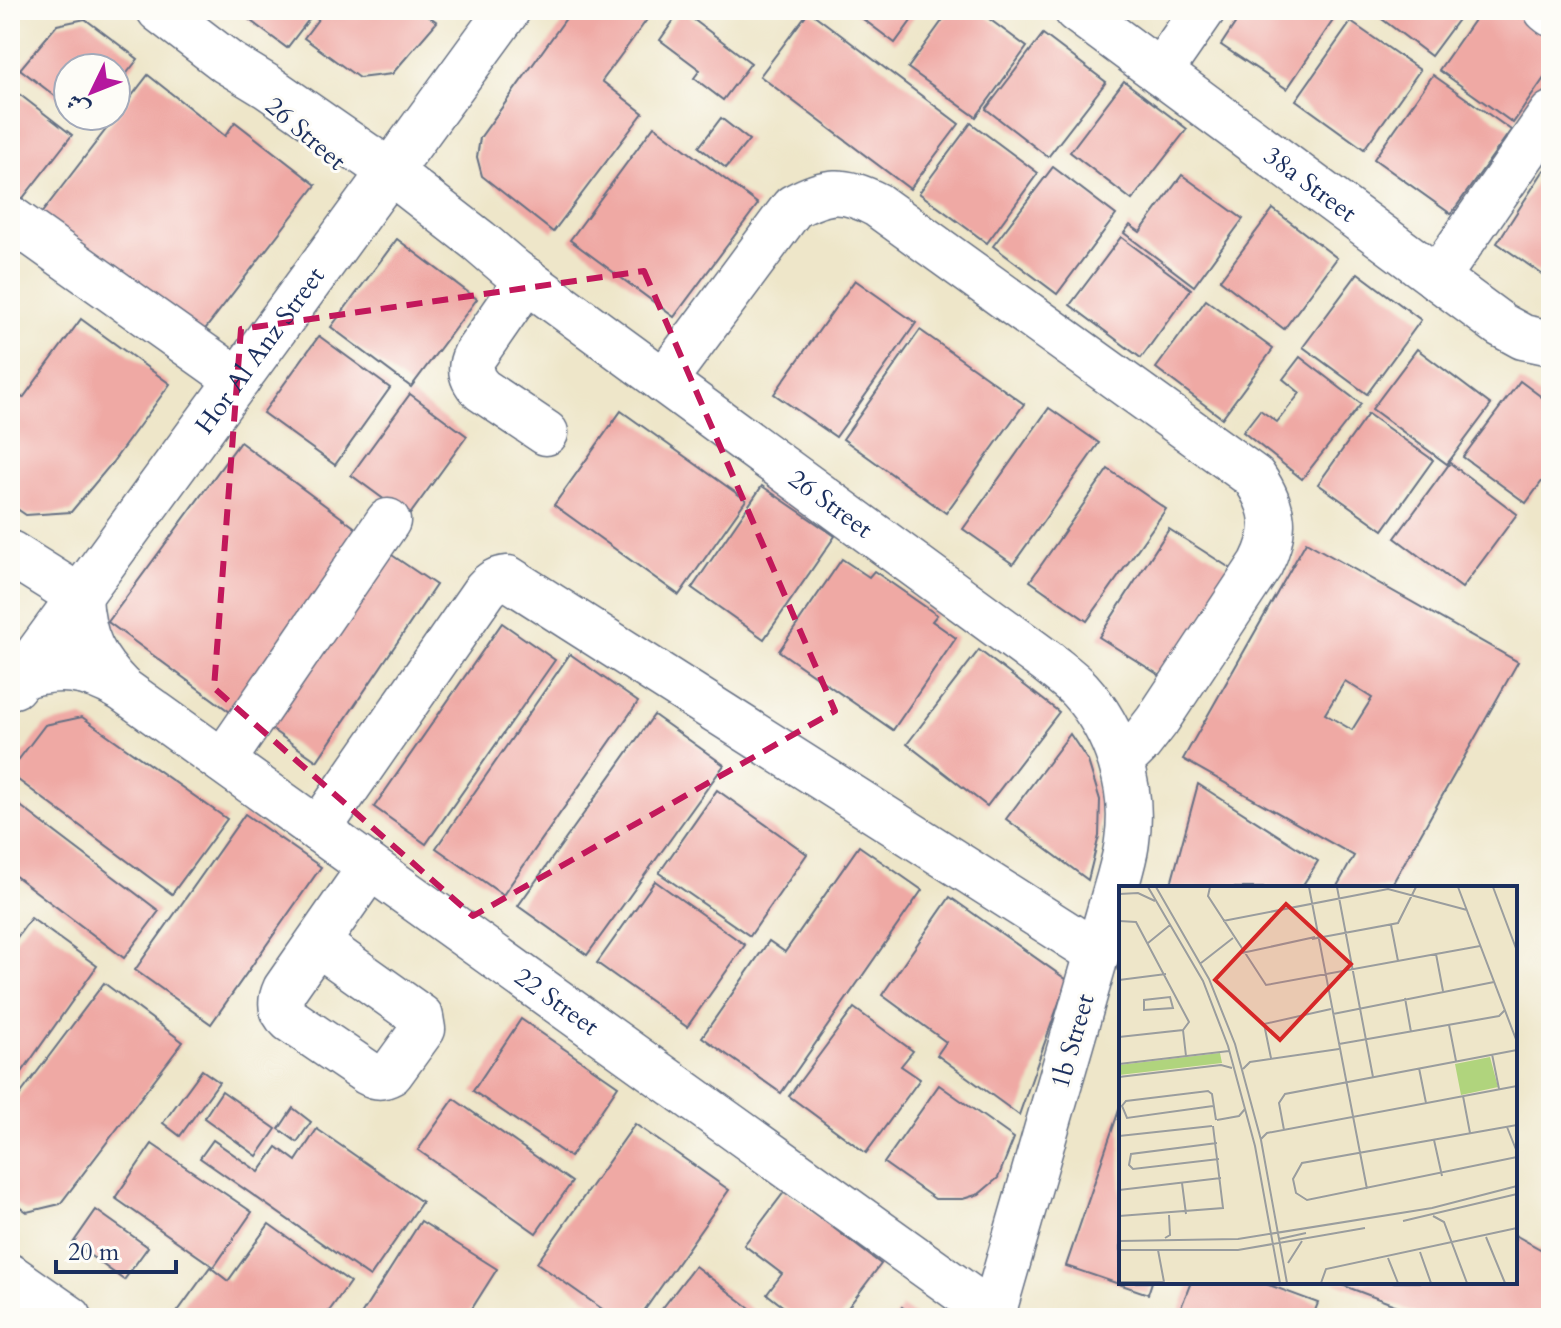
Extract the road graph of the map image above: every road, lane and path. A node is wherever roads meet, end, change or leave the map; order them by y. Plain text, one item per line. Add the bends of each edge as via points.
1 (159, 10) edge
2 (508, 10) edge
3 (1076, 10) edge
4 (1203, 10) edge
5 (1546, 10) edge
6 (1551, 14) edge
7 (1160, 72) junction
8 (1551, 114) edge
9 (383, 181) junction
10 (10, 218) edge
11 (520, 276) junction
12 (1437, 278) junction
13 (1551, 343) edge
14 (238, 380) junction
15 (664, 381) junction
16 (546, 433) dead end
17 (388, 521) dead end
18 (10, 553) edge
19 (10, 573) edge
20 (72, 608) junction
21 (15, 684) edge
22 (122, 689) junction
23 (223, 761) junction
24 (1121, 762) junction
25 (318, 830) junction
26 (370, 867) junction
27 (317, 943) dead end
28 (1097, 953) junction
29 (10, 1276) edge
30 (992, 1316) edge
31 (70, 1318) edge

1 - 9 street, 26 Street via 268,87
2 - 9 street, Hor Al Anz Street
3 - 7 street, 38a Street
4 - 7 street
5 - 6 street
7 - 12 street, 38a Street
8 - 12 street
9 - 11 street, 26 Street via 470,233
9 - 14 street, Hor Al Anz Street
10 - 14 street
11 - 15 street, 26 Street
11 - 16 street via 475,355 471,374 482,390
12 - 13 street, 38a Street via 1501,325
14 - 20 street, Hor Al Anz Street
15 - 24 street, 26 Street via 1080,689 1105,723
15 - 24 street via 793,207 812,196 857,195 1254,477 1271,509 1269,547 1157,721
17 - 23 street
18 - 20 street
19 - 20 street
20 - 21 street, Hor Al Anz Street
20 - 22 street, 22 Street via 107,674
21 - 22 street, 22 Street via 41,671 62,669 104,678
22 - 23 street, 22 Street
23 - 25 street, 22 Street
24 - 28 street, 1b Street via 1129,800 1128,839
25 - 26 street, 22 Street
25 - 28 street via 485,590 508,578
26 - 27 street
26 - 30 street, 22 Street
28 - 30 street, 1b Street
29 - 31 street

